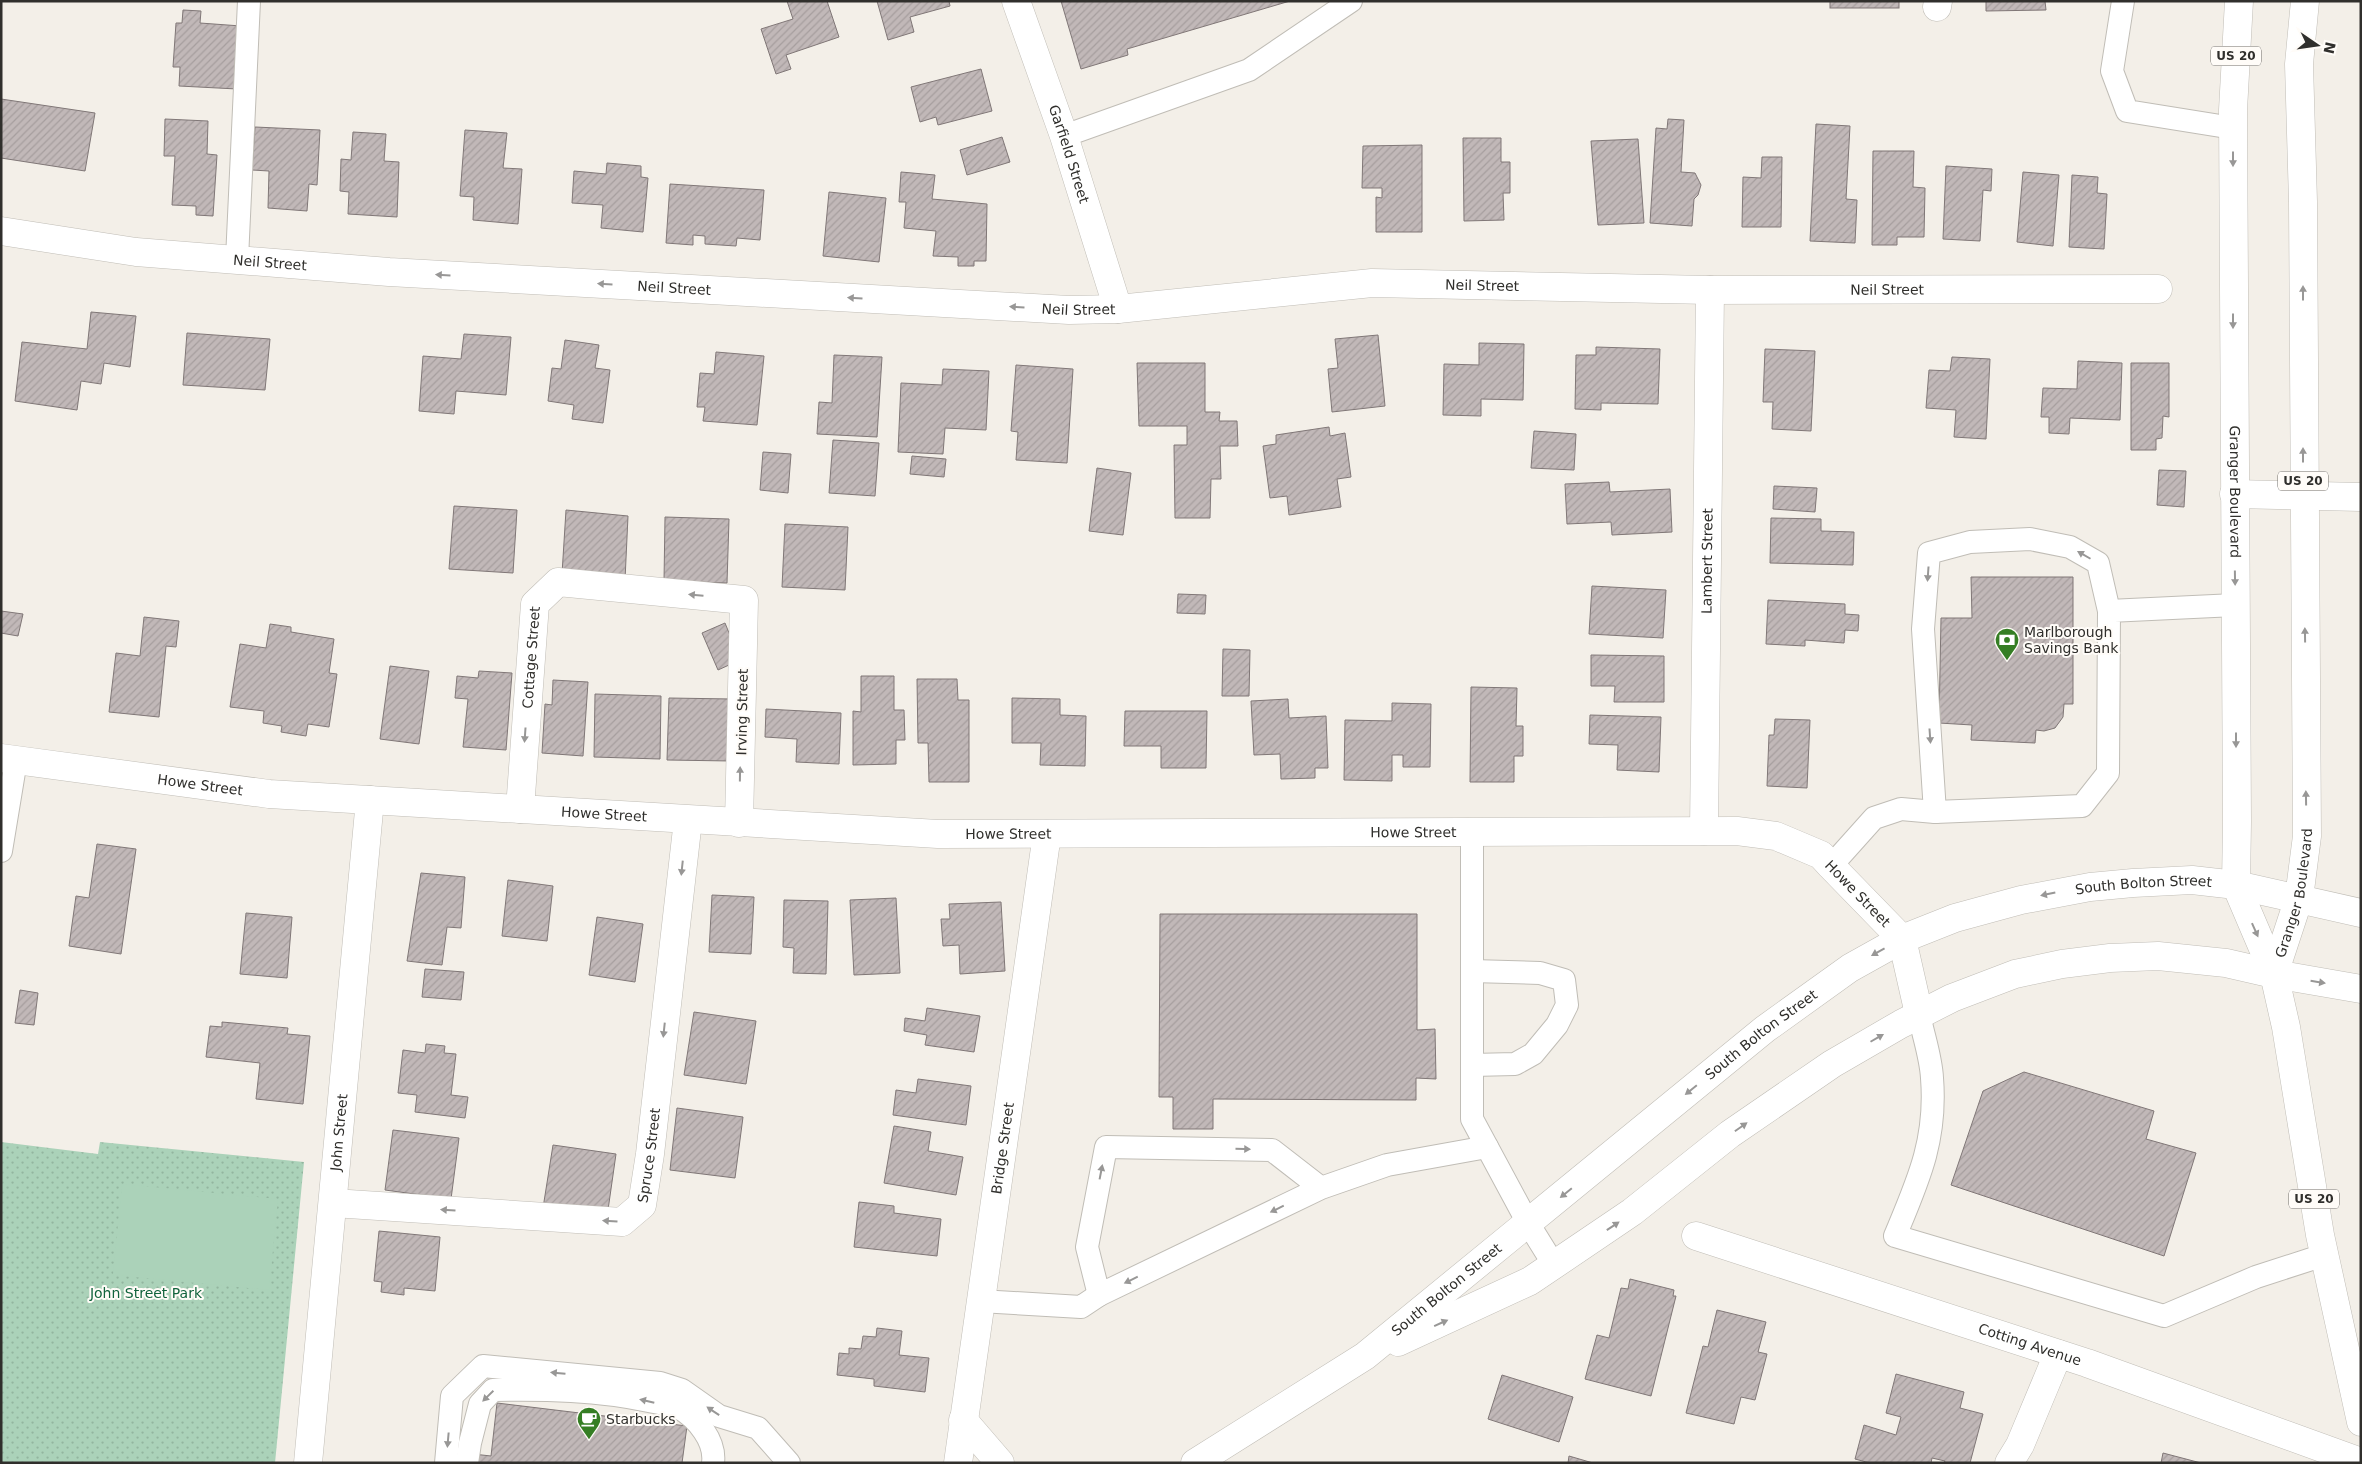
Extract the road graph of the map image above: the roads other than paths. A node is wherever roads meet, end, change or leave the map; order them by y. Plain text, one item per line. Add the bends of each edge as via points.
1 (249, 1) edge
2 (1016, 1) edge
3 (1350, 1) edge
4 (2123, 1) edge
5 (2239, 1) edge
6 (2306, 1) edge
7 (2233, 128) junction
8 (1064, 136) junction
9 (1, 231) edge
10 (237, 259) junction
11 (2158, 289) dead end
12 (1710, 290) junction
13 (1118, 309) junction
14 (2234, 494) junction
15 (2304, 495) junction
16 (2361, 497) edge
17 (744, 600) joint
18 (2235, 605) junction
19 (2109, 611) junction
20 (9, 759) edge
21 (370, 800) junction
22 (520, 809) junction
23 (1935, 812) junction
24 (688, 820) junction
25 (739, 823) junction
26 (1704, 831) junction
27 (1472, 832) junction
28 (1047, 834) junction
29 (1, 852) edge
30 (1831, 866) junction
31 (2236, 885) junction
32 (2299, 898) junction
33 (2361, 913) edge
34 (1902, 939) junction
35 (1472, 971) junction
36 (2274, 974) junction
37 (2361, 989) edge
38 (1919, 1014) junction
39 (1472, 1065) junction
40 (1487, 1147) junction
41 (1321, 1188) junction
42 (333, 1203) junction
43 (1528, 1223) junction
44 (1696, 1236) dead end
45 (2324, 1255) junction
46 (1554, 1265) junction
47 (1098, 1296) junction
48 (980, 1301) junction
49 (2058, 1354) junction
50 (1365, 1356) junction
51 (963, 1420) junction
52 (2361, 1422) edge
53 (2361, 1462) edge
54 (308, 1463) edge
55 (446, 1463) edge
56 (467, 1463) edge
57 (714, 1463) edge
58 (789, 1463) edge
59 (958, 1463) edge
60 (1000, 1463) edge
61 (1195, 1463) edge
62 (2009, 1463) edge

1 - 10 lane
2 - 8 street, Garfield Street
3 - 8 lane via 1249,70
4 - 7 lane via 2112,71 2127,111
5 - 7 street, Granger Boulevard / US 20
15 -> 6 street, Granger Boulevard / US 20 via 2299,64
7 -> 14 street, Granger Boulevard / US 20
8 - 13 street, Garfield Street
9 - 10 street, Neil Street via 136,252
13 -> 10 street, Neil Street via 1059,309 398,272
11 - 12 street, Neil Street
12 - 13 street, Neil Street via 1372,283
12 - 26 street, Lambert Street
14 - 15 street
14 -> 18 street, Granger Boulevard / US 20
15 - 16 street
32 -> 15 street, Granger Boulevard / US 20 via 2306,836
17 -> 22 street, Cottage Street via 558,582 540,598 535,604
25 -> 17 street, Irving Street
18 - 19 lane
18 -> 31 street, Granger Boulevard / US 20
19 - 23 lane via 2108,773 2082,806
19 -> 23 lane via 2098,563 2070,547 2030,539 1970,542 1929,553 1923,628
20 - 21 street, Howe Street via 270,794
20 - 29 lane
21 - 22 street, Howe Street
21 - 42 street, John Street
22 - 24 street, Howe Street
23 - 30 lane via 1901,809 1874,818
24 - 25 street, Howe Street
24 -> 42 street, Spruce Street via 642,1206 622,1222
25 - 28 street, Howe Street via 938,834
26 - 27 street, Howe Street
26 - 30 street, Howe Street via 1776,836 1821,855
27 - 28 street, Howe Street
27 - 35 lane
28 - 48 street, Bridge Street
30 - 34 street, Howe Street
31 - 32 street, South Bolton Street
31 -> 34 street, South Bolton Street via 2192,880 2090,887 1987,908
31 -> 36 street, Granger Boulevard / US 20
32 - 33 street, South Bolton Street
32 - 36 street, Granger Boulevard / US 20
34 - 38 street, Howe Street
34 -> 43 street, South Bolton Street via 1850,968 1765,1029
35 - 39 lane
35 - 39 lane via 1540,973 1564,980 1567,1005 1533,1054 1515,1064
36 -> 37 street, South Bolton Street
36 - 38 street, South Bolton Street via 2226,963 2158,956 2110,958 2015,974
36 - 45 street, Granger Boulevard / US 20 via 2286,1027
38 - 45 lane via 1932,1076 1934,1110 1929,1148 1895,1236 2164,1316 2256,1277
46 -> 38 street, South Bolton Street via 1632,1212 1730,1134 1832,1064
39 - 40 lane via 1472,1120
40 - 41 lane via 1386,1166
40 - 43 lane
41 -> 47 lane
47 -> 41 lane via 1087,1247 1106,1147 1272,1150
42 - 54 street, John Street
43 - 46 lane
43 - 50 street, South Bolton Street
44 - 49 street, Cotting Avenue
45 - 52 street, Granger Boulevard / US 20
50 -> 46 street, South Bolton Street via 1475,1308 1530,1281
47 - 48 lane via 1081,1307
48 - 51 street, Bridge Street
49 - 53 street, Cotting Avenue
49 - 62 street via 2020,1445
50 - 61 street, South Bolton Street
51 - 59 street, Bridge Street
51 - 60 street
58 -> 55 lane via 758,1428 719,1416 682,1390 660,1383 483,1366 452,1396
57 -> 56 lane via 702,1426 678,1408 613,1393 522,1389 493,1390 480,1404

